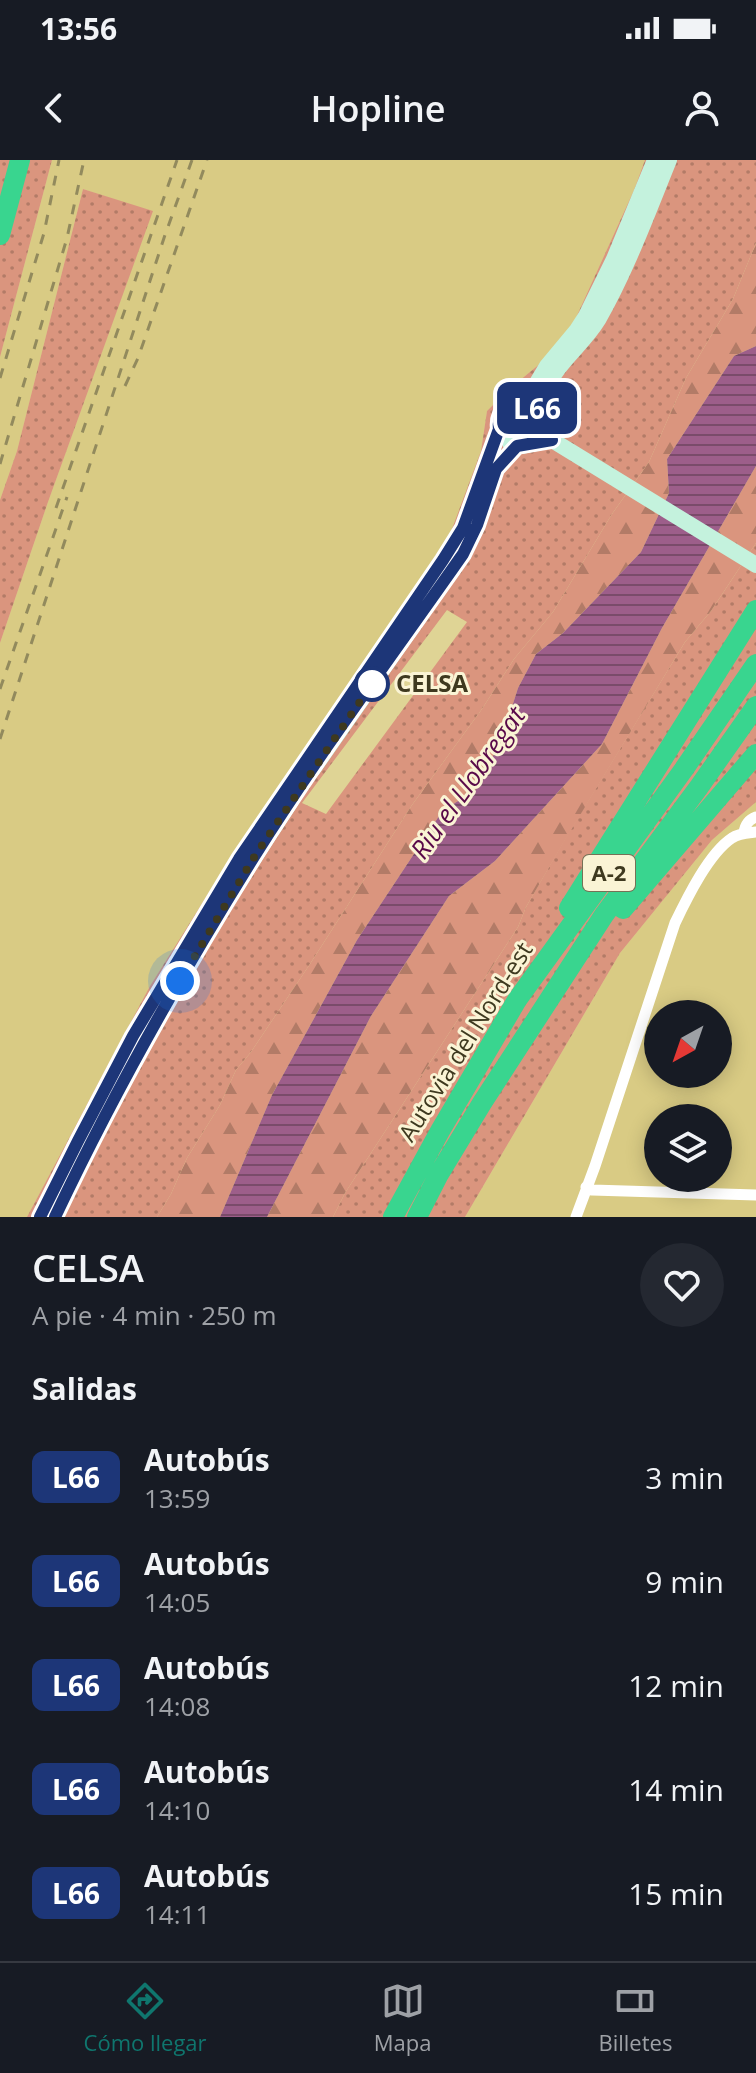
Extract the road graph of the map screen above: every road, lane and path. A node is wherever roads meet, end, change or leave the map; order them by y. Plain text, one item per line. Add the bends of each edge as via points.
1 (20, 160) edge
2 (655, 160) edge
3 (669, 160) edge
4 (0, 235) edge
5 (519, 400) junction
6 (542, 418) junction
7 (499, 429) junction
8 (552, 440) junction
9 (524, 445) junction
10 (756, 565) edge
11 (756, 610) edge
12 (756, 664) edge
13 (756, 706) edge
14 (756, 754) edge
15 (756, 817) edge
16 (750, 833) edge
17 (570, 966) junction
18 (517, 1000) junction
19 (586, 1187) junction
20 (756, 1195) edge
21 (41, 1217) edge
22 (55, 1217) edge
23 (393, 1217) edge
24 (417, 1217) edge
25 (576, 1217) edge

1 - 4 highway
2 - 5 street via 586,316
3 - 6 street via 608,301 545,392
5 - 6 street via 532,404
5 - 7 street via 502,410
6 - 8 street
6 - 9 street via 540,435
7 - 9 street via 508,442
7 - 21 street via 463,528 239,859 133,1036
8 - 9 street
8 - 10 street
9 - 22 street via 496,469 463,554 303,783 194,955
11 - 18 highway
12 - 18 highway, Autovia del Nord-est / A-2
13 - 17 highway, Autovia del Nord-est / A-2
14 - 17 highway
15 - 16 street via 750,819
16 - 19 street via 733,837 722,847 692,887 675,923
17 - 24 highway, Autovia del Nord-est / A-2
18 - 23 highway, Autovia del Nord-est / A-2
19 - 20 street
19 - 25 street

